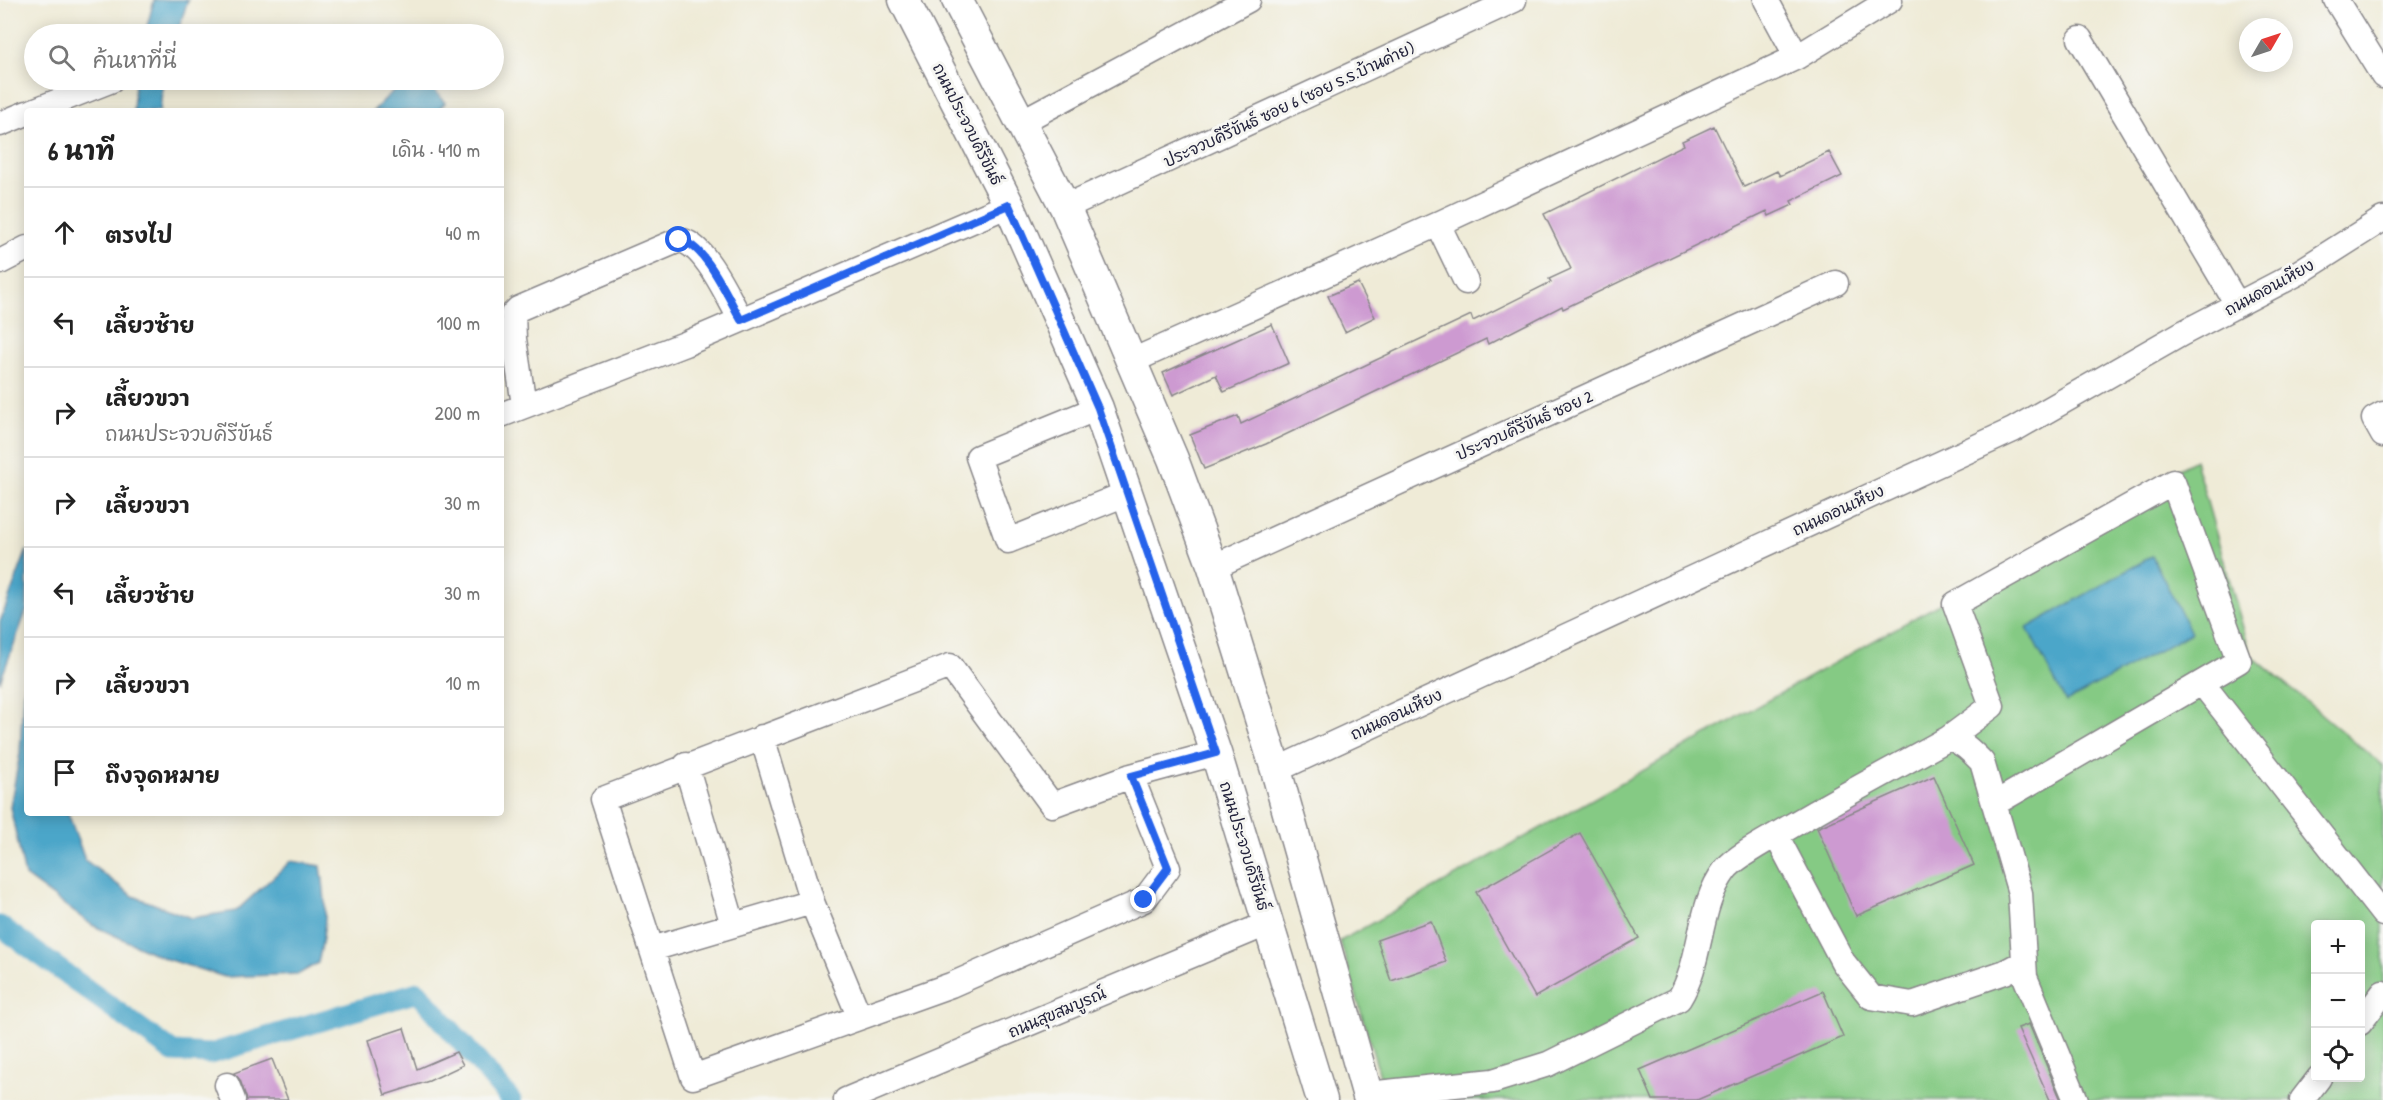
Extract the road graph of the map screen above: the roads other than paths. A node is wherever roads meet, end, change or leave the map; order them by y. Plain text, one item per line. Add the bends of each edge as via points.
1 (904, 0) edge
2 (957, 0) edge
3 (1248, 0) edge
4 (1514, 0) edge
5 (1766, 0) edge
6 (1890, 0) edge
7 (2336, 0) edge
8 (2080, 39) dead end
9 (1797, 57) junction
10 (2383, 76) edge
11 (87, 90) edge
12 (41, 108) edge
13 (24, 114) edge
14 (1021, 122) junction
15 (0, 124) edge
16 (1009, 205) junction
17 (1065, 207) junction
18 (2383, 219) edge
19 (1438, 224) junction
20 (24, 250) edge
21 (0, 262) edge
22 (1466, 282) dead end
23 (1836, 284) dead end
24 (2237, 304) junction
25 (741, 320) junction
26 (1132, 361) junction
27 (524, 405) junction
28 (1098, 408) junction
29 (504, 414) edge
30 (2383, 414) edge
31 (2383, 435) edge
32 (1128, 493) junction
33 (1213, 567) junction
34 (2202, 683) junction
35 (762, 737) junction
36 (1949, 738) junction
37 (1216, 753) junction
38 (686, 765) junction
39 (1276, 770) junction
40 (1131, 776) junction
41 (1994, 804) junction
42 (1776, 835) junction
43 (812, 902) junction
44 (2383, 914) edge
45 (1269, 923) junction
46 (733, 925) junction
47 (652, 949) junction
48 (2024, 962) junction
49 (2383, 993) edge
50 (860, 1016) junction
51 (2365, 1018) edge
52 (2315, 1082) edge
53 (1369, 1097) edge
54 (846, 1100) edge
55 (1322, 1100) edge
56 (2076, 1100) edge
57 (2302, 1100) edge

1 - 16 main road, ถนนประจวบคีรีขันธ์
2 - 14 main road
3 - 14 street
4 - 17 street, ประจวบคีรีขันธ์ ซอย 6 (ซอย ร.ร.บ้านค่าย)
5 - 9 street
6 - 9 street
7 - 10 street
8 - 24 street
9 - 19 street
11 - 12 street
13 - 15 street
14 - 17 main road
16 - 25 street
16 - 28 main road, ถนนประจวบคีรีขันธ์
17 - 26 main road
18 - 24 street, ถนนดอนเหียง via 2298,273
19 - 22 street
19 - 26 street
20 - 21 street
23 - 33 street, ประจวบคีรีขันธ์ ซอย 2
24 - 39 street, ถนนดอนเหียง via 2013,430
25 - 27 street
25 - 27 street via 704,257 694,246 679,240 513,314
26 - 33 main road
27 - 29 street
28 - 32 main road, ถนนประจวบคีรีขันธ์
28 - 32 street via 978,457 1008,541
30 - 31 street via 2374,419
32 - 37 main road, ถนนประจวบคีรีขันธ์
33 - 39 main road
34 - 36 street via 2239,662 2173,482 1955,604 1992,706
34 - 41 street
34 - 44 street
35 - 38 street
35 - 40 street via 950,666 1052,805
35 - 43 street
36 - 41 street via 1958,740 1982,762
36 - 42 street
37 - 40 street
37 - 45 main road, ถนนประจวบคีรีขันธ์
38 - 46 street
38 - 47 street via 603,799
39 - 53 main road
40 - 50 street via 1168,868 1144,900 951,985
41 - 48 street via 2020,893
42 - 48 street via 1843,962 1871,997 1912,1004
42 - 53 street via 1726,869 1712,893 1688,984 1679,999 1548,1064 1493,1081
43 - 46 street
43 - 50 street
45 - 54 street, ถนนสุขสมบูรณ์
45 - 55 main road, ถนนประจวบคีรีขันธ์
46 - 47 street
47 - 50 street via 693,1077
48 - 56 street via 2025,977
49 - 51 street
52 - 57 street

